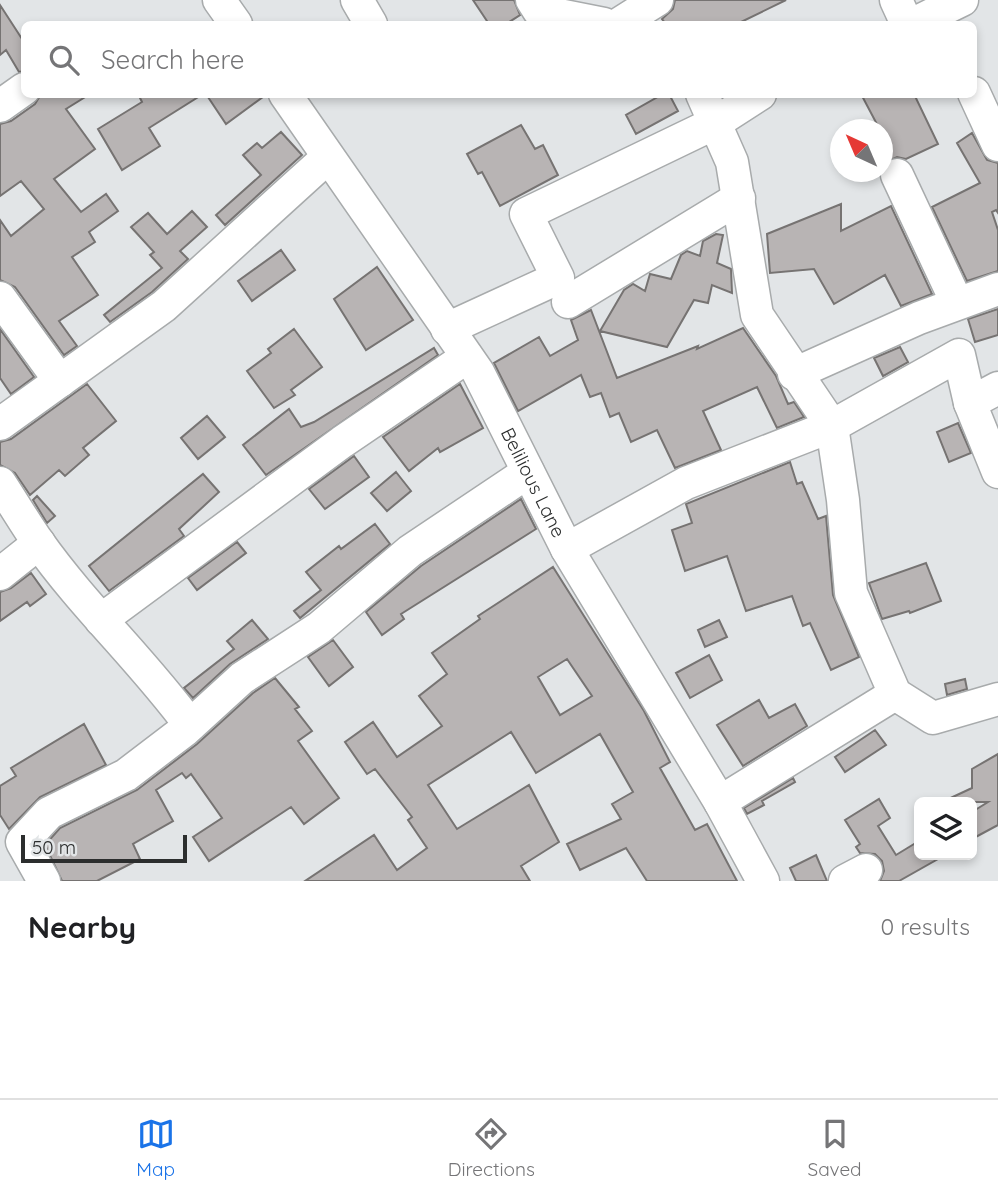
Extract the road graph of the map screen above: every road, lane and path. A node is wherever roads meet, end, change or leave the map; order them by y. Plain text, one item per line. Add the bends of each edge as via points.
1 (219, 0) edge
2 (357, 0) edge
3 (657, 0) edge
4 (896, 0) edge
5 (529, 12) edge
6 (234, 21) edge
7 (368, 21) edge
8 (585, 21) edge
9 (624, 21) edge
10 (906, 21) edge
11 (21, 91) edge
12 (288, 98) edge
13 (704, 98) edge
14 (754, 98) edge
15 (976, 98) edge
16 (0, 106) edge
17 (715, 123) junction
18 (998, 145) edge
19 (328, 157) junction
20 (897, 175) dead end
21 (739, 198) junction
22 (998, 289) edge
23 (0, 299) edge
24 (568, 302) dead end
25 (957, 303) junction
26 (447, 328) junction
27 (467, 357) junction
28 (794, 374) junction
29 (60, 381) junction
30 (998, 388) edge
31 (970, 403) junction
32 (0, 424) edge
33 (832, 426) junction
34 (528, 472) junction
35 (998, 472) edge
36 (0, 483) edge
37 (39, 543) junction
38 (567, 549) junction
39 (0, 574) edge
40 (101, 620) junction
41 (895, 694) junction
42 (998, 699) edge
43 (190, 725) junction
44 (720, 802) junction
45 (44, 881) edge
46 (763, 881) edge

1 - 6 street
2 - 7 street
3 - 9 street
4 - 10 street
5 - 8 street
11 - 16 street
12 - 19 street, Belilious Lane
13 - 17 street
14 - 17 street
15 - 18 street
17 - 21 street via 732,162
17 - 26 street via 526,214 558,278
19 - 26 street, Belilious Lane
19 - 29 street via 164,306
20 - 25 street
21 - 24 street
21 - 28 street via 757,315
22 - 25 street
23 - 29 street
25 - 28 street
26 - 27 street, Belilious Lane
27 - 34 street, Belilious Lane
27 - 40 street via 342,442
28 - 33 street
29 - 32 street
30 - 31 street
31 - 33 street via 959,355
31 - 35 street
33 - 38 street via 686,483
33 - 41 street via 851,593
34 - 38 street, Belilious Lane
34 - 43 street via 410,551 319,628 242,678
36 - 37 street
37 - 39 street
37 - 40 street
38 - 44 street, Belilious Lane
40 - 43 street via 156,679
41 - 42 street via 933,718
41 - 44 street
43 - 45 street via 126,775 49,813 29,832 23,847
44 - 46 street, Belilious Lane

